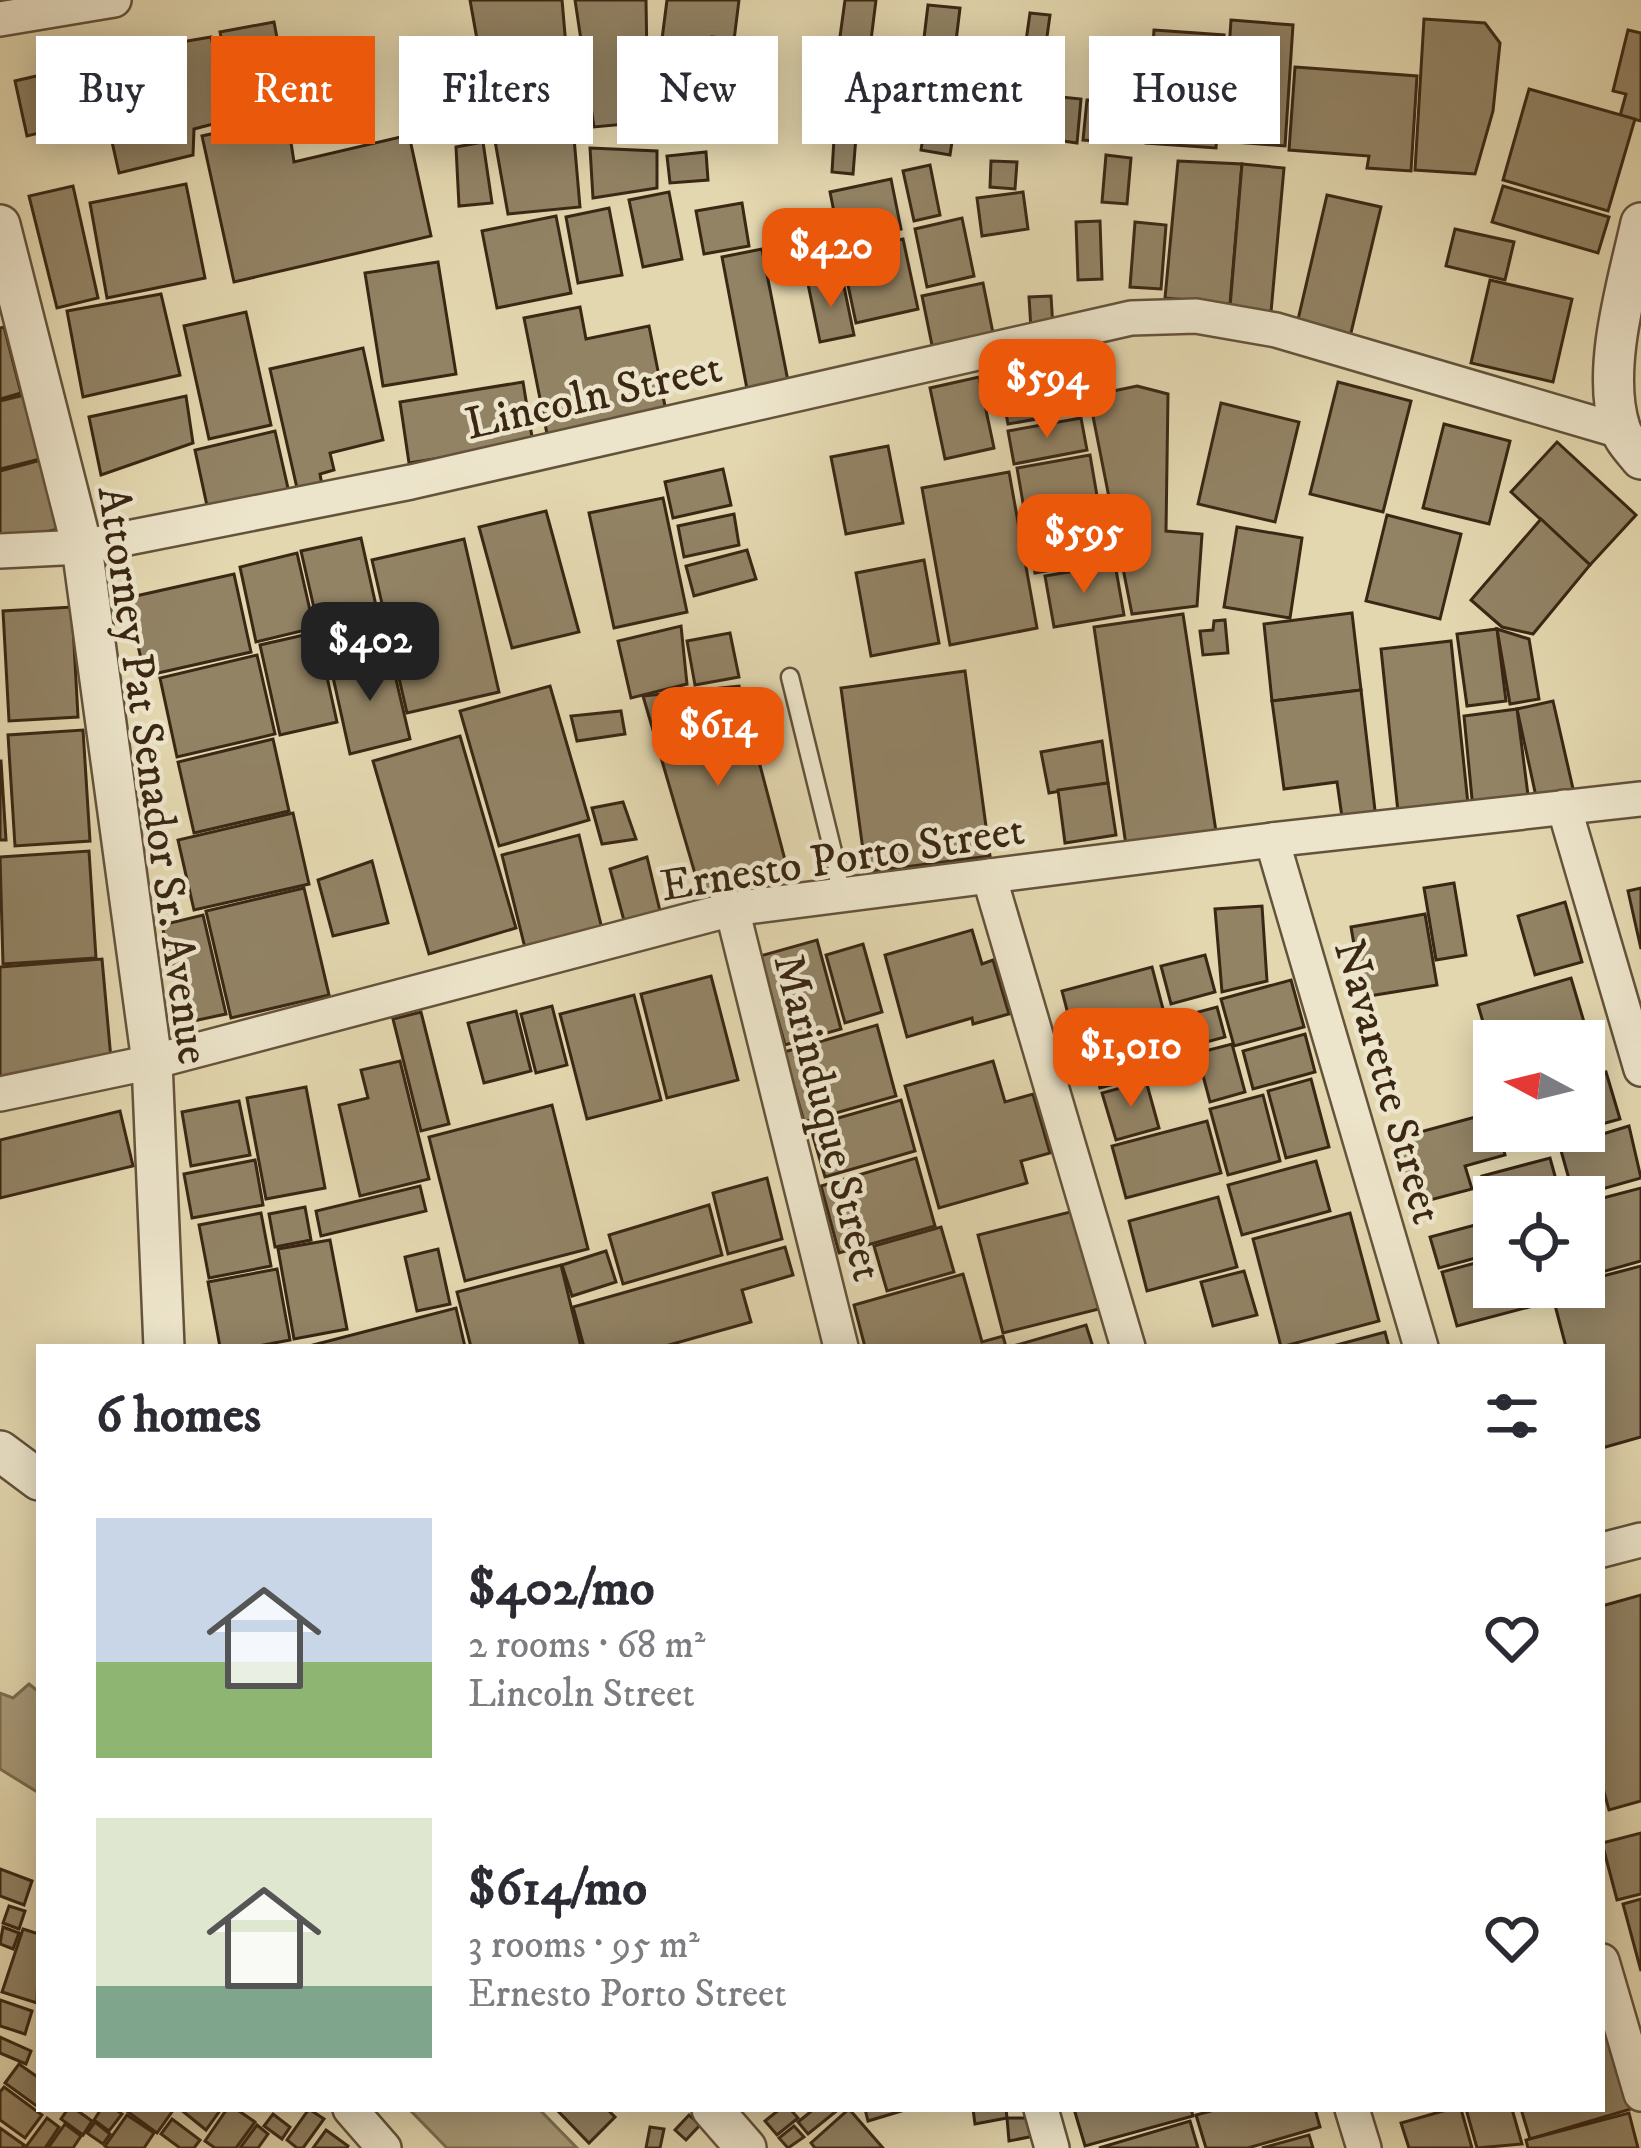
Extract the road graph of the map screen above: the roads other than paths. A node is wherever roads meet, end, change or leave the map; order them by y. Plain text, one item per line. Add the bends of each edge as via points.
1 (114, 0) edge
2 (0, 19) edge
3 (1641, 223) edge
4 (0, 225) edge
5 (1630, 445) edge
6 (82, 547) junction
7 (0, 551) edge
8 (790, 677) dead end
9 (1641, 799) edge
10 (1564, 807) junction
11 (1272, 840) junction
12 (989, 876) junction
13 (838, 895) junction
14 (732, 909) junction
15 (152, 1062) junction
16 (1641, 1069) edge
17 (0, 1094) edge
18 (164, 1344) edge
19 (840, 1344) edge
20 (1127, 1344) edge
21 (1420, 1344) edge
22 (0, 1451) edge
23 (36, 1478) edge
24 (1641, 1540) edge
25 (1605, 1549) edge
26 (1605, 1971) edge
27 (1641, 2094) edge
28 (353, 2112) edge
29 (715, 2112) edge
30 (1042, 2112) edge
31 (1353, 2112) edge
32 (384, 2148) edge
33 (746, 2148) edge
34 (1052, 2148) edge
35 (1364, 2148) edge

1 - 2 street
3 - 5 street via 1615,387
4 - 6 street, Attorney Pat Senador Sr. Avenue
5 - 6 street, Lincoln Street via 1276,330 1196,316 1131,318 412,482
6 - 7 street, Lincoln Street
6 - 15 street, Attorney Pat Senador Sr. Avenue
8 - 13 lane
9 - 10 street, Ernesto Porto Street
10 - 11 street, Ernesto Porto Street
10 - 16 street
11 - 12 street, Ernesto Porto Street
11 - 21 street, Navarette Street
12 - 13 street, Ernesto Porto Street
12 - 20 street
13 - 14 street, Ernesto Porto Street
14 - 15 street, Ernesto Porto Street
14 - 19 street, Marinduque Street
15 - 17 street, Ernesto Porto Street
15 - 18 street, Attorney Pat Senador Sr. Avenue
22 - 23 street
24 - 25 street
26 - 27 street
28 - 32 street
29 - 33 street
30 - 34 street
31 - 35 street

